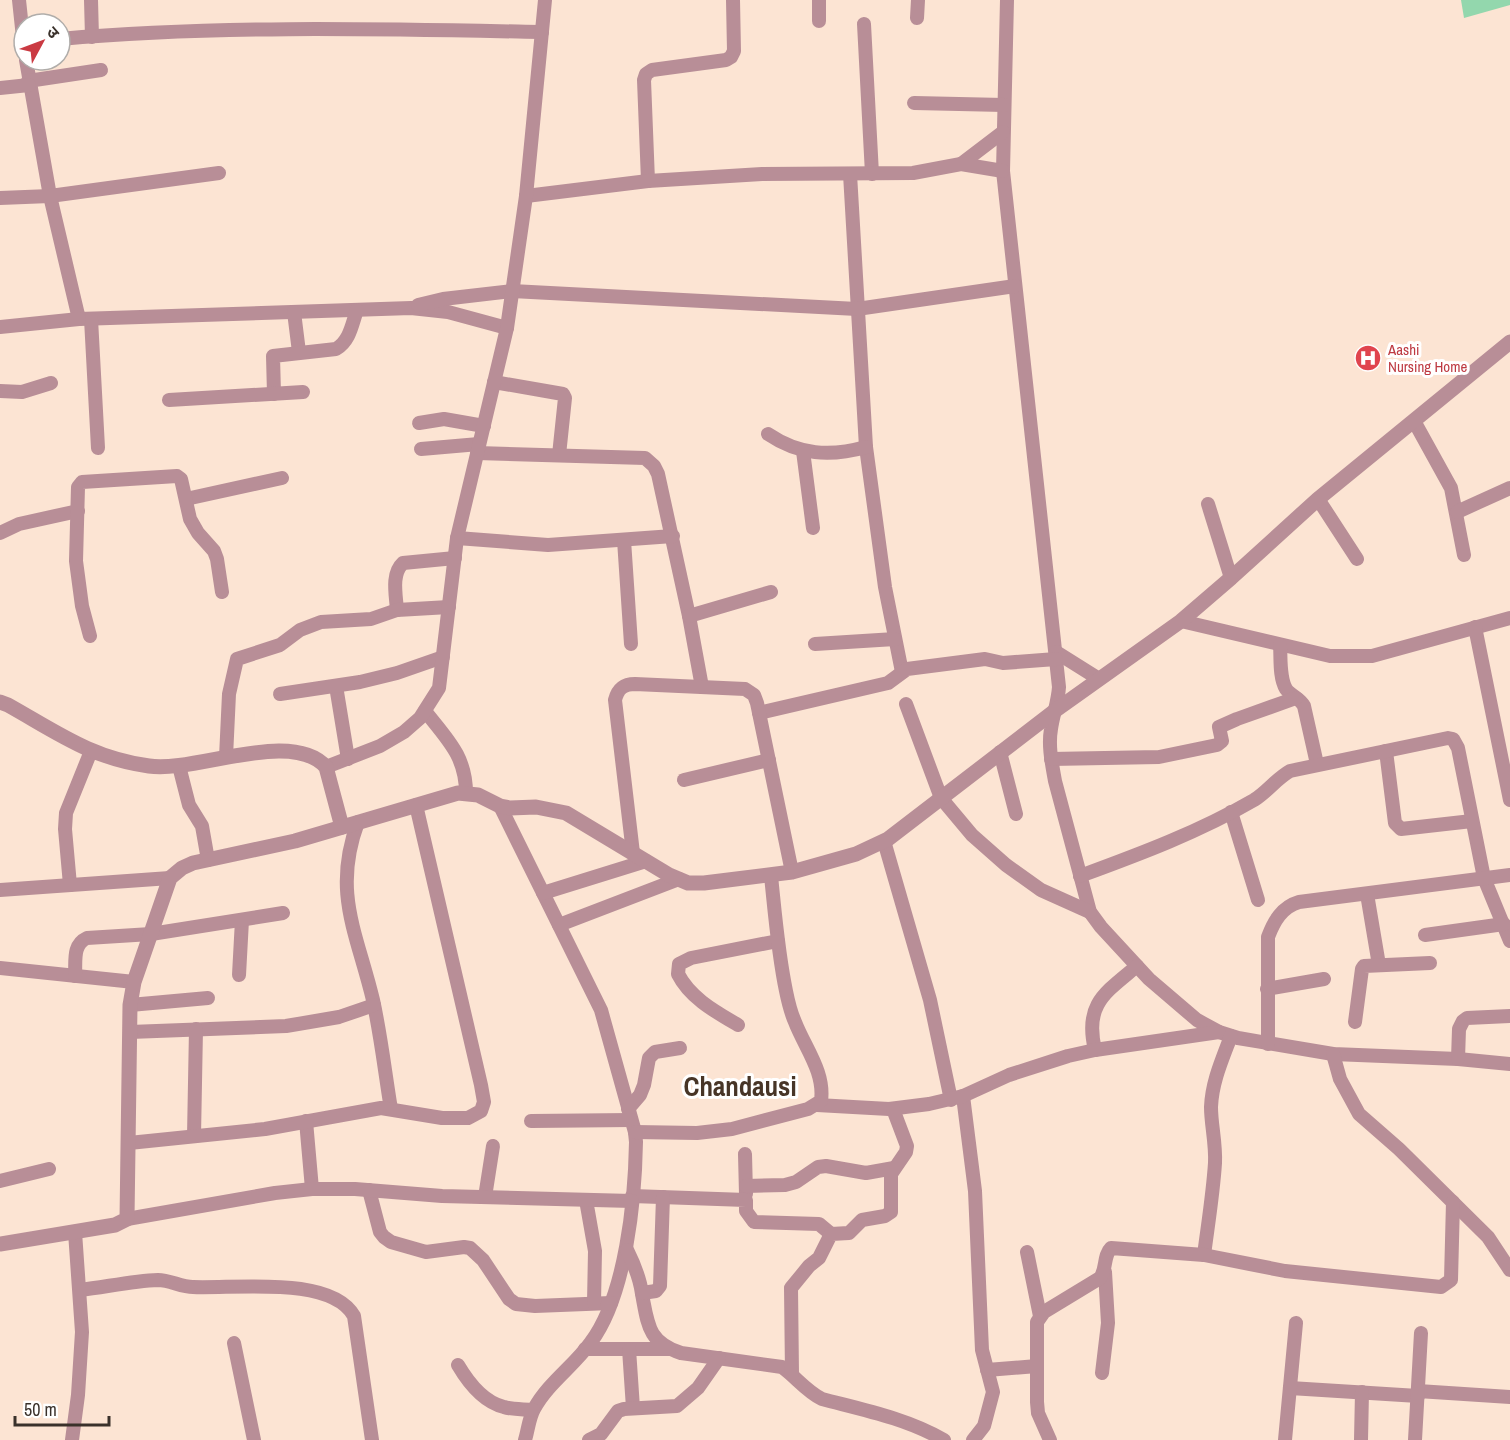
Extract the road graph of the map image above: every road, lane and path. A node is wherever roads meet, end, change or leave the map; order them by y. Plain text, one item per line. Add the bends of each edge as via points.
1 (92, 0) edge
2 (545, 0) edge
3 (733, 0) edge
4 (819, 0) edge
5 (918, 0) edge
6 (1007, 0) edge
7 (917, 18) dead end
8 (819, 21) dead end
9 (864, 24) dead end
10 (542, 32) junction
11 (92, 37) junction
12 (72, 38) edge
13 (101, 70) dead end
14 (27, 72) edge
15 (28, 83) junction
16 (0, 88) edge
17 (914, 103) dead end
18 (1004, 105) junction
19 (1003, 132) junction
20 (961, 164) junction
21 (1003, 171) junction
22 (219, 173) dead end
23 (850, 174) junction
24 (872, 174) junction
25 (648, 181) junction
26 (50, 196) junction
27 (526, 196) junction
28 (0, 198) edge
29 (1015, 286) junction
30 (512, 291) junction
31 (411, 308) junction
32 (357, 309) junction
33 (858, 309) junction
34 (80, 311) junction
35 (294, 312) junction
36 (0, 327) edge
37 (507, 328) junction
38 (1510, 342) edge
39 (299, 352) junction
40 (494, 382) junction
41 (51, 383) dead end
42 (0, 391) edge
43 (303, 392) dead end
44 (274, 394) junction
45 (169, 400) dead end
46 (1414, 421) junction
47 (419, 423) dead end
48 (484, 426) junction
49 (768, 434) dead end
50 (866, 447) junction
51 (98, 448) dead end
52 (421, 449) dead end
53 (478, 449) junction
54 (803, 451) junction
55 (559, 455) junction
56 (282, 478) dead end
57 (1510, 488) edge
58 (186, 499) junction
59 (1318, 499) junction
60 (1208, 504) dead end
61 (78, 511) junction
62 (1457, 512) junction
63 (813, 528) dead end
64 (0, 533) edge
65 (673, 536) junction
66 (457, 538) junction
67 (624, 540) junction
68 (1464, 555) dead end
69 (455, 558) junction
70 (1358, 559) dead end
71 (1231, 578) junction
72 (222, 592) dead end
73 (771, 592) dead end
74 (449, 607) junction
75 (397, 610) junction
76 (689, 616) junction
77 (1510, 618) edge
78 (1180, 621) junction
79 (1475, 627) junction
80 (90, 636) dead end
81 (895, 639) junction
82 (631, 644) dead end
83 (815, 644) dead end
84 (1280, 645) junction
85 (1056, 656) junction
86 (443, 657) junction
87 (902, 672) junction
88 (1099, 679) junction
89 (336, 686) junction
90 (702, 687) junction
91 (280, 694) dead end
92 (1296, 698) junction
93 (0, 702) edge
94 (906, 704) dead end
95 (1056, 710) junction
96 (425, 711) junction
97 (759, 713) junction
98 (91, 751) junction
99 (1386, 751) junction
100 (1000, 753) junction
101 (226, 758) junction
102 (348, 759) junction
103 (1051, 759) junction
104 (769, 760) junction
105 (1317, 764) junction
106 (179, 766) junction
107 (326, 768) junction
108 (684, 780) dead end
109 (465, 793) junction
110 (941, 798) junction
111 (1510, 800) edge
112 (416, 805) junction
113 (500, 806) junction
114 (1231, 812) junction
115 (1016, 814) dead end
116 (1473, 821) junction
117 (358, 822) junction
118 (342, 827) junction
119 (884, 841) junction
120 (639, 857) junction
121 (208, 860) junction
122 (792, 872) junction
123 (1510, 875) edge
124 (771, 876) junction
125 (1080, 876) junction
126 (170, 878) junction
127 (1484, 878) junction
128 (679, 879) junction
129 (70, 885) junction
130 (0, 890) edge
131 (543, 894) junction
132 (1367, 894) junction
133 (1258, 900) dead end
134 (1090, 912) junction
135 (283, 913) dead end
136 (242, 920) junction
137 (1504, 924) junction
138 (559, 925) junction
139 (151, 934) junction
140 (1425, 934) dead end
141 (778, 941) junction
142 (1510, 941) edge
143 (1430, 963) dead end
144 (1379, 965) junction
145 (1137, 966) junction
146 (0, 968) edge
147 (239, 975) dead end
148 (75, 976) junction
149 (1324, 979) dead end
150 (134, 982) junction
151 (1267, 989) junction
152 (208, 998) dead end
153 (130, 1005) junction
154 (374, 1005) junction
155 (1510, 1016) edge
156 (1355, 1022) dead end
157 (738, 1025) dead end
158 (196, 1029) junction
159 (130, 1032) junction
160 (1225, 1034) junction
161 (1268, 1044) junction
162 (680, 1048) dead end
163 (1095, 1050) junction
164 (1333, 1054) junction
165 (1458, 1059) junction
166 (1510, 1064) edge
167 (957, 1098) junction
168 (817, 1105) junction
169 (391, 1109) junction
170 (893, 1109) junction
171 (631, 1120) junction
172 (306, 1121) junction
173 (531, 1121) dead end
174 (194, 1136) junction
175 (129, 1143) junction
176 (493, 1146) dead end
177 (745, 1154) dead end
178 (894, 1168) junction
179 (49, 1169) dead end
180 (0, 1181) edge
181 (746, 1186) junction
182 (312, 1189) junction
183 (369, 1190) junction
184 (485, 1197) junction
185 (663, 1197) junction
186 (632, 1198) junction
187 (586, 1200) junction
188 (746, 1200) junction
189 (1453, 1202) junction
190 (127, 1219) junction
191 (75, 1232) junction
192 (831, 1234) junction
193 (0, 1244) edge
194 (627, 1250) junction
195 (1027, 1252) dead end
196 (1204, 1255) junction
197 (1510, 1270) edge
198 (1105, 1272) junction
199 (80, 1290) junction
200 (642, 1293) junction
201 (594, 1303) junction
202 (610, 1303) junction
203 (1040, 1316) junction
204 (1296, 1323) dead end
205 (1421, 1333) dead end
206 (234, 1343) dead end
207 (585, 1348) junction
208 (630, 1349) junction
209 (669, 1349) junction
210 (719, 1358) junction
211 (458, 1365) dead end
212 (1037, 1366) junction
213 (987, 1370) junction
214 (1102, 1373) dead end
215 (792, 1374) junction
216 (1290, 1388) junction
217 (1362, 1392) junction
218 (1418, 1394) junction
219 (1510, 1397) edge
220 (633, 1408) junction
221 (533, 1410) junction
222 (917, 1434) edge
223 (72, 1440) edge
224 (254, 1440) edge
225 (372, 1440) edge
226 (525, 1440) edge
227 (589, 1440) edge
228 (944, 1440) edge
229 (973, 1440) edge
230 (1050, 1440) edge
231 (1285, 1440) edge
232 (1361, 1440) edge
233 (1415, 1440) edge

1 - 11 street
2 - 10 street
3 - 25 street via 731,57 646,74
4 - 8 street
5 - 7 street
6 - 18 street
9 - 24 street
10 - 11 street via 291,31
10 - 27 street
11 - 12 street
13 - 15 street
14 - 15 street
15 - 16 street
15 - 26 street
17 - 18 street
18 - 19 street
19 - 20 street
19 - 21 street
20 - 21 street
20 - 24 street via 913,173
21 - 29 street
22 - 26 street
23 - 24 street
23 - 25 street via 762,174
23 - 33 street
25 - 27 street
26 - 28 street
26 - 34 street
27 - 30 street
29 - 33 street
29 - 85 street
30 - 31 street via 443,299
30 - 33 street
30 - 37 street
31 - 32 street
31 - 37 street via 448,312
32 - 35 street
32 - 39 street via 342,346
33 - 50 street
34 - 35 street
34 - 36 street
34 - 51 street
35 - 39 street
37 - 40 street
38 - 46 street
39 - 44 street via 273,356
40 - 48 street
40 - 55 street via 563,394
41 - 42 street via 22,392
43 - 44 street
44 - 45 street
46 - 59 street
46 - 62 street via 1451,488
47 - 48 street via 444,419
48 - 53 street
49 - 54 street
50 - 54 street via 846,453
50 - 81 street
52 - 53 street
53 - 55 street
53 - 66 street
54 - 63 street
55 - 65 street via 650,461 658,474
56 - 58 street
57 - 62 street
58 - 61 street via 177,476 85,481 79,484
58 - 72 street via 190,519 214,551
59 - 70 street
59 - 71 street
60 - 71 street
61 - 64 street via 19,524
61 - 80 street via 77,570
62 - 68 street
65 - 67 street
65 - 76 street
66 - 67 street via 549,545
66 - 69 street
67 - 82 street
69 - 74 street
69 - 75 street via 403,563 396,575
71 - 78 street
73 - 76 street
74 - 75 street
74 - 86 street
75 - 101 street via 371,619 321,622 280,645 237,659 229,694
76 - 90 street
77 - 79 street
78 - 84 street
78 - 88 street
79 - 84 street via 1372,656 1330,656
79 - 111 street
81 - 83 street
81 - 87 street
84 - 92 street via 1283,682
85 - 87 street via 1003,663 985,659
85 - 88 street
85 - 95 street
86 - 89 street via 397,673
86 - 96 street via 439,688
87 - 97 street via 888,682
88 - 95 street
89 - 91 street
89 - 102 street
90 - 97 street via 750,691
90 - 120 street via 628,684 617,693
92 - 103 street via 1219,727 1222,741 1217,745 1159,757
92 - 105 street via 1304,706
93 - 98 street
94 - 110 street
95 - 100 street
95 - 103 street via 1051,727
96 - 102 street via 404,732
96 - 109 street via 463,765
97 - 104 street
98 - 106 street via 152,767
98 - 129 street via 66,813
99 - 105 street
99 - 116 street via 1453,739
99 - 116 street via 1398,827
100 - 110 street
100 - 115 street
101 - 106 street
101 - 107 street via 256,752 290,752 309,755
102 - 107 street
103 - 125 street
104 - 108 street
104 - 122 street
105 - 114 street via 1290,771 1257,798
106 - 121 street via 189,805 202,826
107 - 118 street
109 - 112 street
109 - 113 street
110 - 119 street
110 - 134 street via 972,835 1006,865 1041,890
112 - 117 street
112 - 169 street via 484,1102 481,1111 468,1118 442,1118
113 - 120 street via 548,808 566,813
113 - 131 street
114 - 125 street via 1153,849
114 - 133 street
116 - 127 street
117 - 118 street
117 - 154 street via 350,842 345,881
118 - 121 street
119 - 122 street via 856,854
119 - 167 street
120 - 128 street
120 - 131 street
121 - 126 street via 182,868
122 - 124 street
123 - 127 street
124 - 128 street via 704,884
124 - 141 street
125 - 134 street
126 - 129 street
126 - 139 street
127 - 132 street
127 - 137 street
128 - 138 street
129 - 130 street
131 - 138 street
132 - 144 street
132 - 151 street via 1299,902 1283,911 1268,937
134 - 145 street
135 - 136 street
136 - 139 street
136 - 147 street
137 - 140 street
137 - 142 street
138 - 171 street via 601,1010
139 - 148 street via 80,941
139 - 150 street
141 - 157 street via 691,958 679,964 678,974 689,990
141 - 168 street via 795,1022 823,1090
143 - 144 street
144 - 156 street via 1362,969
145 - 160 street via 1197,1020
145 - 163 street via 1097,1003 1091,1033
146 - 148 street
148 - 150 street
149 - 151 street
150 - 153 street
151 - 161 street
152 - 153 street
153 - 159 street
154 - 158 street via 339,1017 286,1026
154 - 169 street
155 - 165 street via 1462,1021
158 - 159 street
158 - 174 street
159 - 175 street
160 - 161 street
160 - 163 street
160 - 196 street via 1212,1094 1215,1163
161 - 164 street
162 - 171 street via 655,1052 649,1058 645,1085
163 - 167 street via 1009,1075
164 - 165 street
164 - 189 street via 1340,1079 1359,1114
165 - 166 street
167 - 170 street
167 - 213 street via 975,1191 982,1350
168 - 170 street
168 - 171 street via 732,1129 697,1133
169 - 172 street
170 - 178 street via 907,1146
171 - 173 street
171 - 186 street via 636,1158
172 - 174 street
172 - 182 street
174 - 175 street
175 - 190 street
176 - 184 street
177 - 181 street
178 - 181 street via 866,1173 826,1166 785,1185
178 - 192 street via 890,1214 862,1220 849,1233
179 - 180 street
181 - 188 street
182 - 183 street
182 - 190 street
183 - 184 street
183 - 201 street via 380,1232 391,1242 426,1252 470,1248 516,1304
184 - 187 street
185 - 186 street
185 - 188 street
185 - 200 street via 660,1286 656,1291
186 - 187 street
186 - 194 street
187 - 201 street via 595,1251
188 - 192 street via 746,1211 754,1222 819,1224
189 - 196 street via 1450,1280 1441,1287 1285,1271
189 - 197 street via 1488,1237
190 - 191 street
191 - 193 street
191 - 199 street
192 - 215 street via 819,1258 791,1288
194 - 200 street
194 - 202 street
195 - 203 street
196 - 198 street via 1111,1248
198 - 203 street
198 - 214 street via 1108,1323
199 - 223 street via 82,1332
199 - 225 street via 161,1280 190,1287 308,1289 342,1303 354,1316
200 - 209 street via 650,1331
201 - 202 street
202 - 207 street via 597,1334
203 - 212 street
204 - 216 street
205 - 218 street
206 - 224 street
207 - 208 street
207 - 221 street
208 - 209 street
208 - 220 street
209 - 210 street
210 - 215 street via 772,1364
210 - 220 street via 698,1388 677,1406
211 - 221 street via 482,1395 493,1402
212 - 213 street
212 - 230 street via 1038,1413
213 - 229 street via 993,1392 984,1426
215 - 222 street via 822,1399 888,1415
216 - 217 street
216 - 231 street
217 - 218 street
217 - 232 street
218 - 219 street
218 - 233 street
220 - 227 street via 618,1411 601,1434
221 - 226 street
222 - 228 street

